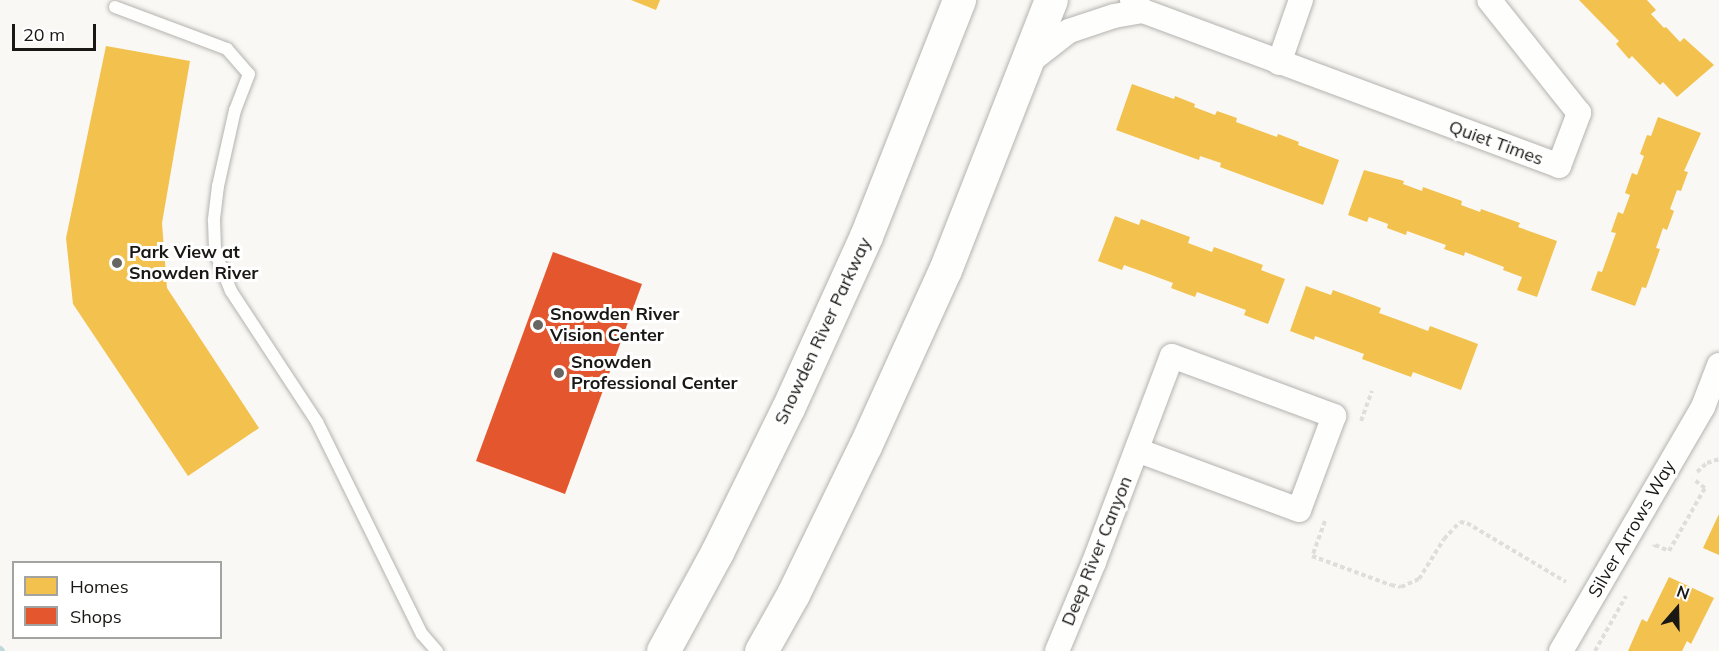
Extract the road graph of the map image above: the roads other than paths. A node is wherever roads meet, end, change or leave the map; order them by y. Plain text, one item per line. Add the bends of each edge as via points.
1 (959, 0) edge
2 (1051, 0) edge
3 (1302, 0) edge
4 (1489, 0) edge
5 (1137, 6) edge
6 (115, 7) dead end
7 (1279, 63) junction
8 (1025, 66) junction
9 (1719, 365) edge
10 (1711, 411) edge
11 (1137, 450) junction
12 (437, 651) edge
13 (663, 651) edge
14 (761, 651) edge
15 (1057, 651) edge
16 (1561, 651) edge

1 - 13 main road, Snowden River Parkway via 866,236 803,376 717,552
2 - 8 main road
3 - 7 street
4 - 7 street, Quiet Times via 1579,112 1559,166
5 - 7 street, Quiet Times
5 - 8 street, Quiet Times via 1069,30
6 - 12 lane via 227,49 249,74 218,186 215,252 231,291 317,422 422,634
8 - 14 main road via 940,280 865,446
9 - 10 street, Silver Arrows Way
10 - 16 street, Silver Arrows Way
11 - 11 street, Deep River Canyon via 1172,356 1334,416 1299,510
11 - 15 street, Deep River Canyon

